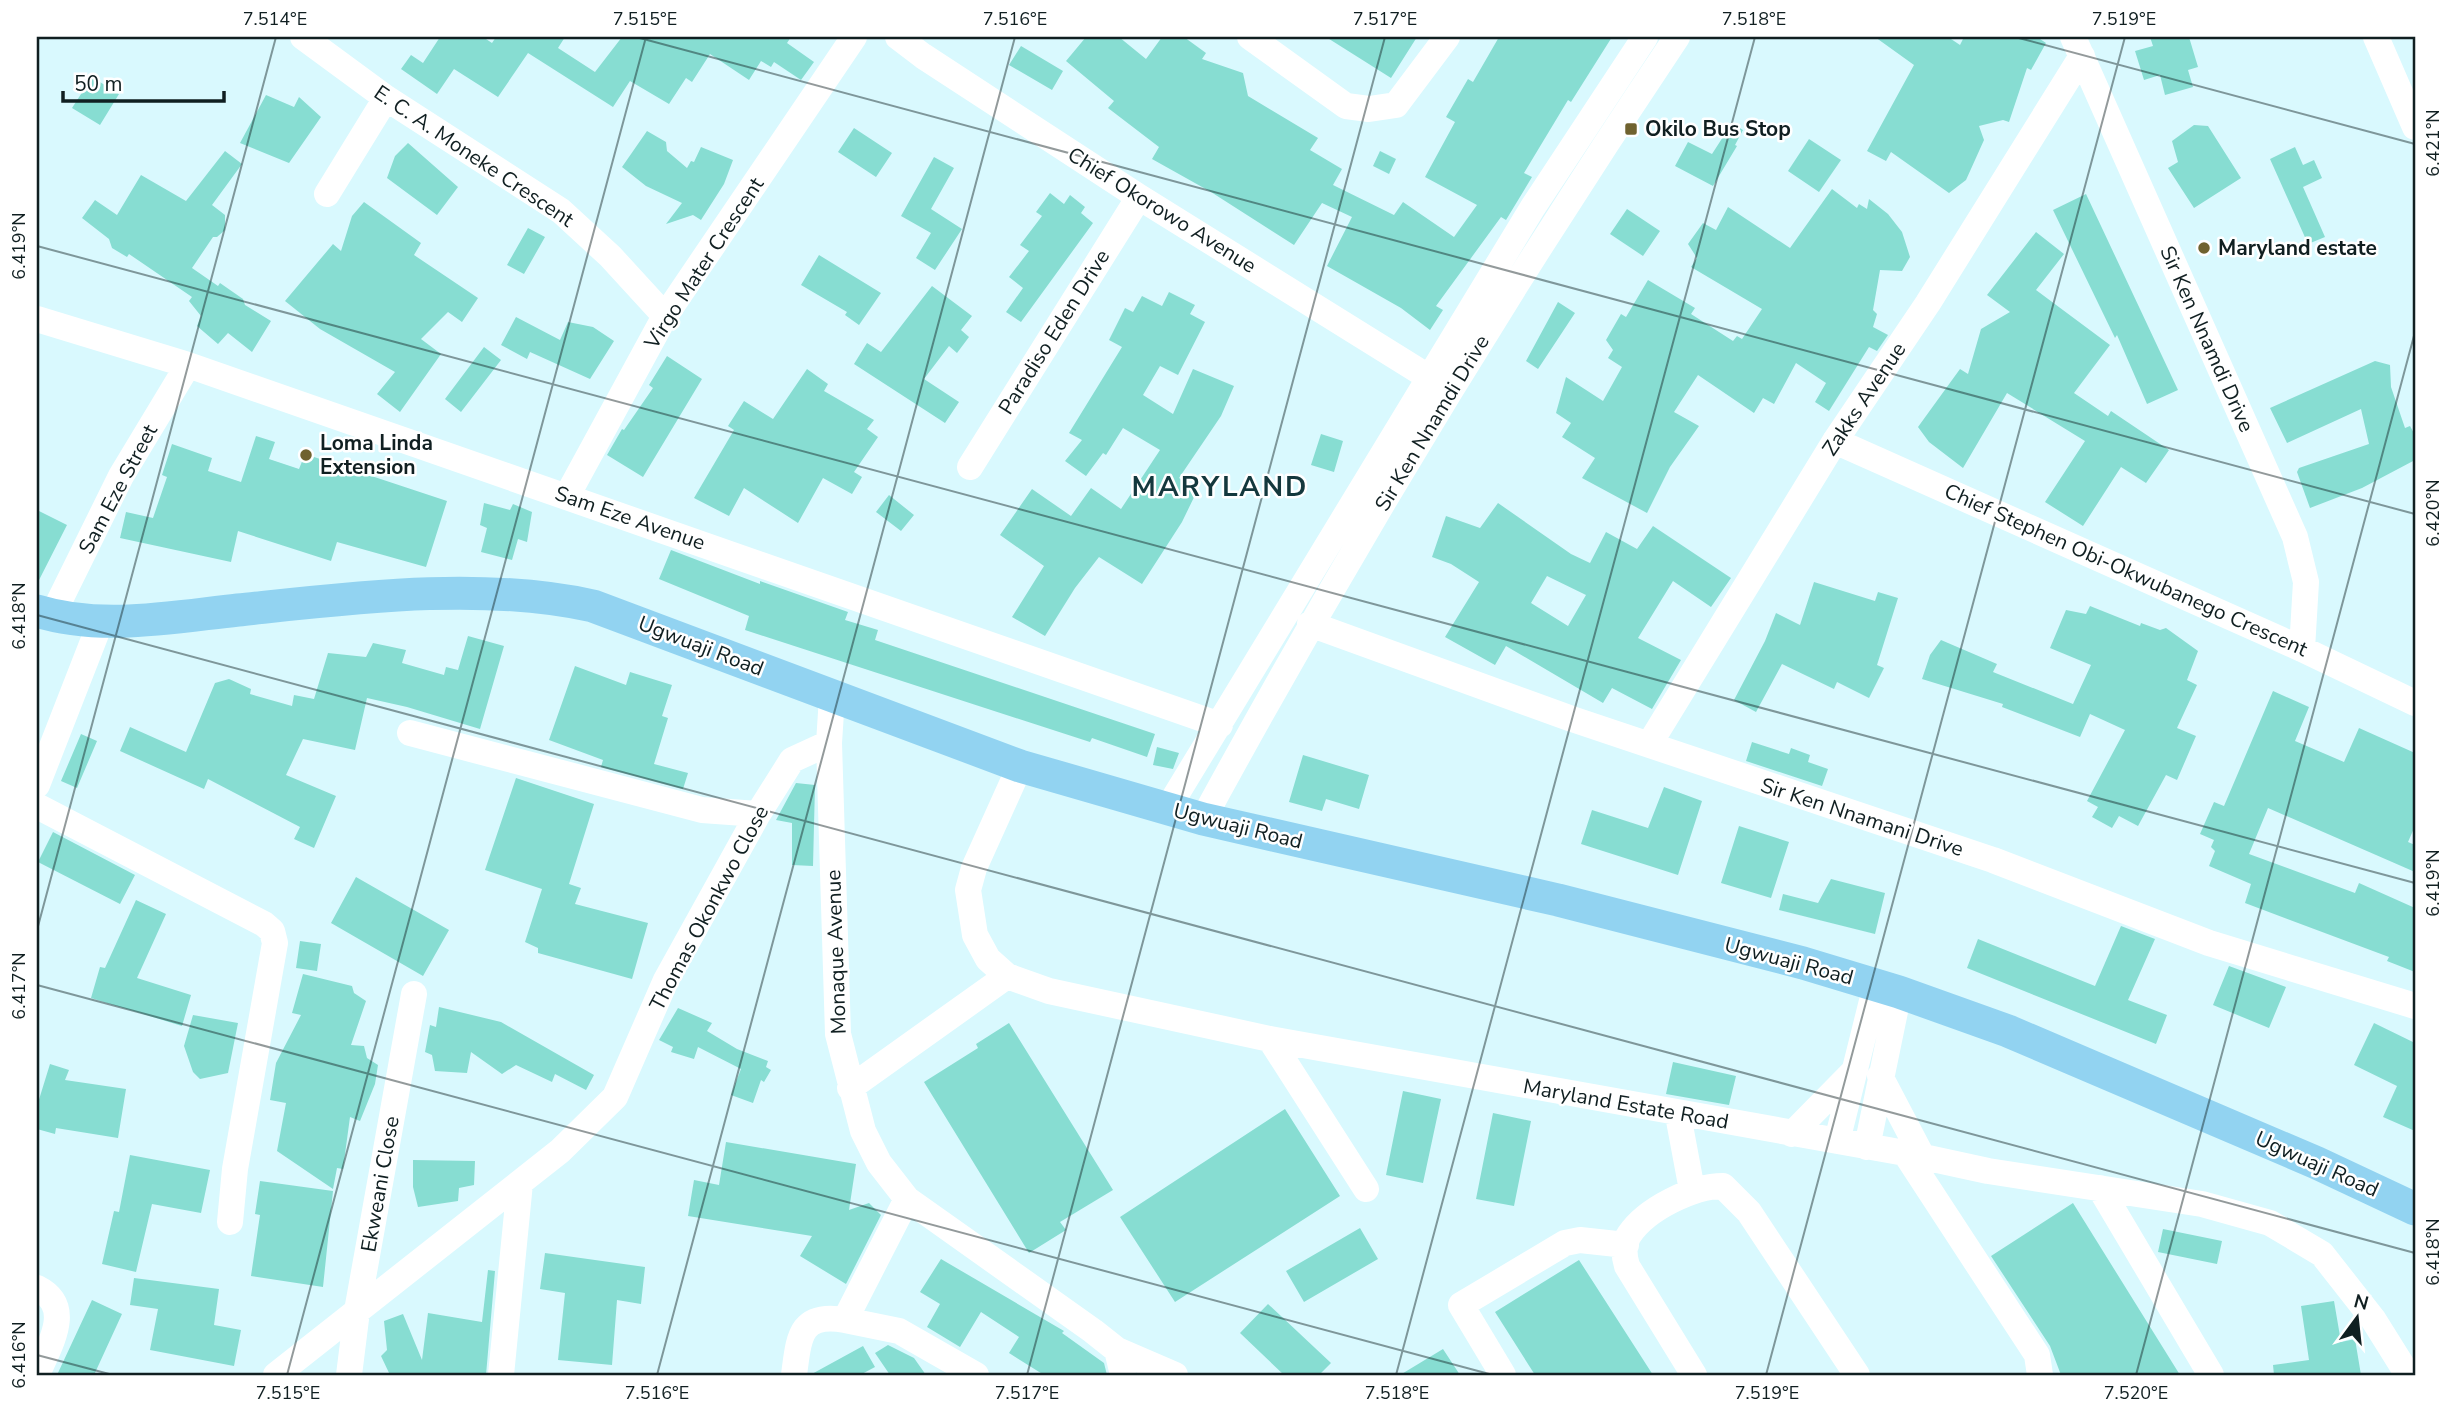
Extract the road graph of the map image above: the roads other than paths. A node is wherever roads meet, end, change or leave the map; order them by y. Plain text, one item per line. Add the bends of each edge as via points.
1 (303, 37) edge
2 (854, 37) edge
3 (898, 37) edge
4 (1250, 37) edge
5 (1447, 37) edge
6 (1645, 37) edge
7 (1677, 37) edge
8 (2376, 37) edge
9 (2078, 47) edge
10 (386, 98) junction
11 (2415, 127) edge
12 (327, 194) dead end
13 (1139, 197) junction
14 (1532, 207) junction
15 (1558, 221) junction
16 (665, 316) junction
17 (37, 320) edge
18 (188, 365) junction
19 (1430, 378) junction
20 (1835, 441) junction
21 (970, 467) dead end
22 (567, 496) junction
23 (44, 613) edge
24 (101, 621) junction
25 (1310, 624) junction
26 (2302, 649) junction
27 (832, 697) junction
28 (2415, 703) edge
29 (1220, 725) junction
30 (410, 733) dead end
31 (829, 743) junction
32 (1650, 743) junction
33 (1020, 766) junction
34 (37, 785) edge
35 (37, 806) edge
36 (1168, 808) junction
37 (758, 814) junction
38 (1203, 819) junction
39 (1007, 976) junction
40 (1887, 989) junction
41 (415, 993) dead end
42 (2415, 1006) edge
43 (1270, 1039) junction
44 (1868, 1073) junction
45 (850, 1088) junction
46 (1678, 1115) junction
47 (1792, 1134) junction
48 (1837, 1141) junction
49 (1867, 1147) junction
50 (1914, 1156) junction
51 (520, 1183) junction
52 (2101, 1188) junction
53 (1366, 1189) dead end
54 (1692, 1191) junction
55 (907, 1199) junction
56 (2415, 1209) edge
57 (230, 1222) dead end
58 (1626, 1245) junction
59 (37, 1288) edge
60 (357, 1311) junction
61 (845, 1320) junction
62 (1120, 1363) edge
63 (37, 1375) edge
64 (276, 1375) edge
65 (349, 1375) edge
66 (501, 1375) edge
67 (794, 1375) edge
68 (976, 1375) edge
69 (1175, 1375) edge
70 (1503, 1375) edge
71 (1694, 1375) edge
72 (1857, 1375) edge
73 (2040, 1375) edge
74 (2211, 1375) edge
75 (2408, 1375) edge

1 - 10 street, E. C. A. Moneke Crescent
2 - 16 street, Virgo Mater Crescent
3 - 13 street, Chief Okorowo Avenue
4 - 5 street via 1346,106 1369,109 1396,105
6 - 14 street, Sir Ken Nnamdi Drive
7 - 15 street, Sir Ken Nnamdi Drive
8 - 11 street
9 - 20 street, Zakks Avenue via 1928,303
9 - 26 street, Sir Ken Nnamdi Drive via 2295,537 2306,582
10 - 12 street
10 - 16 street, E. C. A. Moneke Crescent via 561,211
13 - 19 street, Chief Okorowo Avenue
13 - 21 street, Paradiso Eden Drive
14 - 15 street
14 - 19 street, Sir Ken Nnamdi Drive
15 - 25 street, Sir Ken Nnamdi Drive
16 - 22 street, Virgo Mater Crescent
17 - 18 street, Sam Eze Avenue
18 - 22 street, Sam Eze Avenue
18 - 23 street, Sam Eze Street
19 - 29 street, Sir Ken Nnamdi Drive
20 - 26 street, Chief Stephen Obi-Okwubanego Crescent
20 - 32 street, Zakks Avenue
22 - 29 street, Sam Eze Avenue
23 - 24 main road, Ugwuaji Road
24 - 27 main road, Ugwuaji Road via 329,600 521,594 593,606 627,617
24 - 34 street
25 - 32 street, Sir Ken Nnamani Drive
25 - 38 street, Sir Ken Nnamdi Drive
26 - 28 street, Chief Stephen Obi-Okwubanego Crescent
27 - 31 street, Monaque Avenue
27 - 33 main road, Ugwuaji Road
29 - 36 street, Sir Ken Nnamdi Drive
30 - 37 street via 702,810
31 - 37 street, Thomas Okonkwo Close via 792,760
31 - 45 street, Monaque Avenue via 838,1034
32 - 42 street, Sir Ken Nnamani Drive via 1993,860 2209,943
33 - 36 main road, Ugwuaji Road
33 - 39 street, Maryland Estate Road via 968,890 975,935 988,959
35 - 57 street via 272,931 275,943 235,1169
36 - 38 main road, Ugwuaji Road
37 - 51 street, Thomas Okonkwo Close via 666,980 615,1097 593,1122
38 - 40 main road, Ugwuaji Road via 1558,900
39 - 43 street, Maryland Estate Road via 1049,991
39 - 45 street
40 - 44 street
40 - 56 main road, Ugwuaji Road via 2008,1031
41 - 60 street, Ekweani Close
43 - 46 street, Maryland Estate Road
43 - 53 street
44 - 47 street
44 - 48 street
44 - 49 street
44 - 50 street
45 - 55 street, Monaque Avenue via 879,1164
46 - 47 street, Maryland Estate Road
46 - 54 street
47 - 48 street, Maryland Estate Road
48 - 49 street, Maryland Estate Road
49 - 50 street, Maryland Estate Road
50 - 52 street, Maryland Estate Road
50 - 73 street via 2037,1355
51 - 60 street, Thomas Okonkwo Close
51 - 66 street
52 - 74 street
52 - 75 street, Maryland Estate Road via 2202,1204 2288,1231 2322,1254 2373,1319
54 - 58 street via 1666,1204 1631,1233
54 - 72 street via 1723,1186 1749,1212
55 - 61 street
55 - 62 street, Monaque Avenue
58 - 70 street via 1565,1243 1461,1305
58 - 71 street via 1627,1266
59 - 63 street via 56,1304 59,1317
60 - 64 street, Thomas Okonkwo Close
60 - 65 street, Ekweani Close
61 - 67 street via 819,1319 803,1330
61 - 68 street via 899,1331
62 - 69 street, Monaque Avenue

